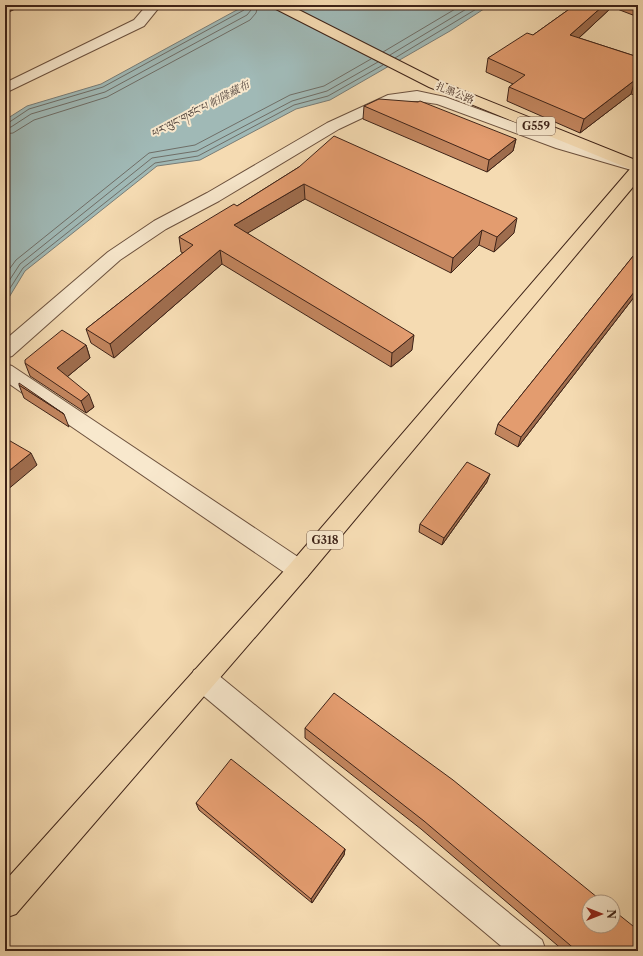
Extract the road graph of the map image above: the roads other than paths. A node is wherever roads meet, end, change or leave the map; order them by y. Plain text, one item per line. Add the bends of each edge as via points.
1 (154, 5) edge
2 (278, 5) edge
3 (5, 89) edge
4 (638, 168) edge
5 (5, 351) edge
6 (5, 371) edge
7 (299, 570) junction
8 (203, 679) junction
9 (6, 899) edge
10 (531, 951) edge

1 - 3 street via 139,23
2 - 4 highway, 扎墨公路 / G559 via 434,84
4 - 5 street via 562,145 440,100 416,96 393,98 333,126 213,197 160,225 114,256
4 - 7 highway, G318
6 - 7 street
7 - 8 highway, G318
8 - 9 highway, G318
8 - 10 street

